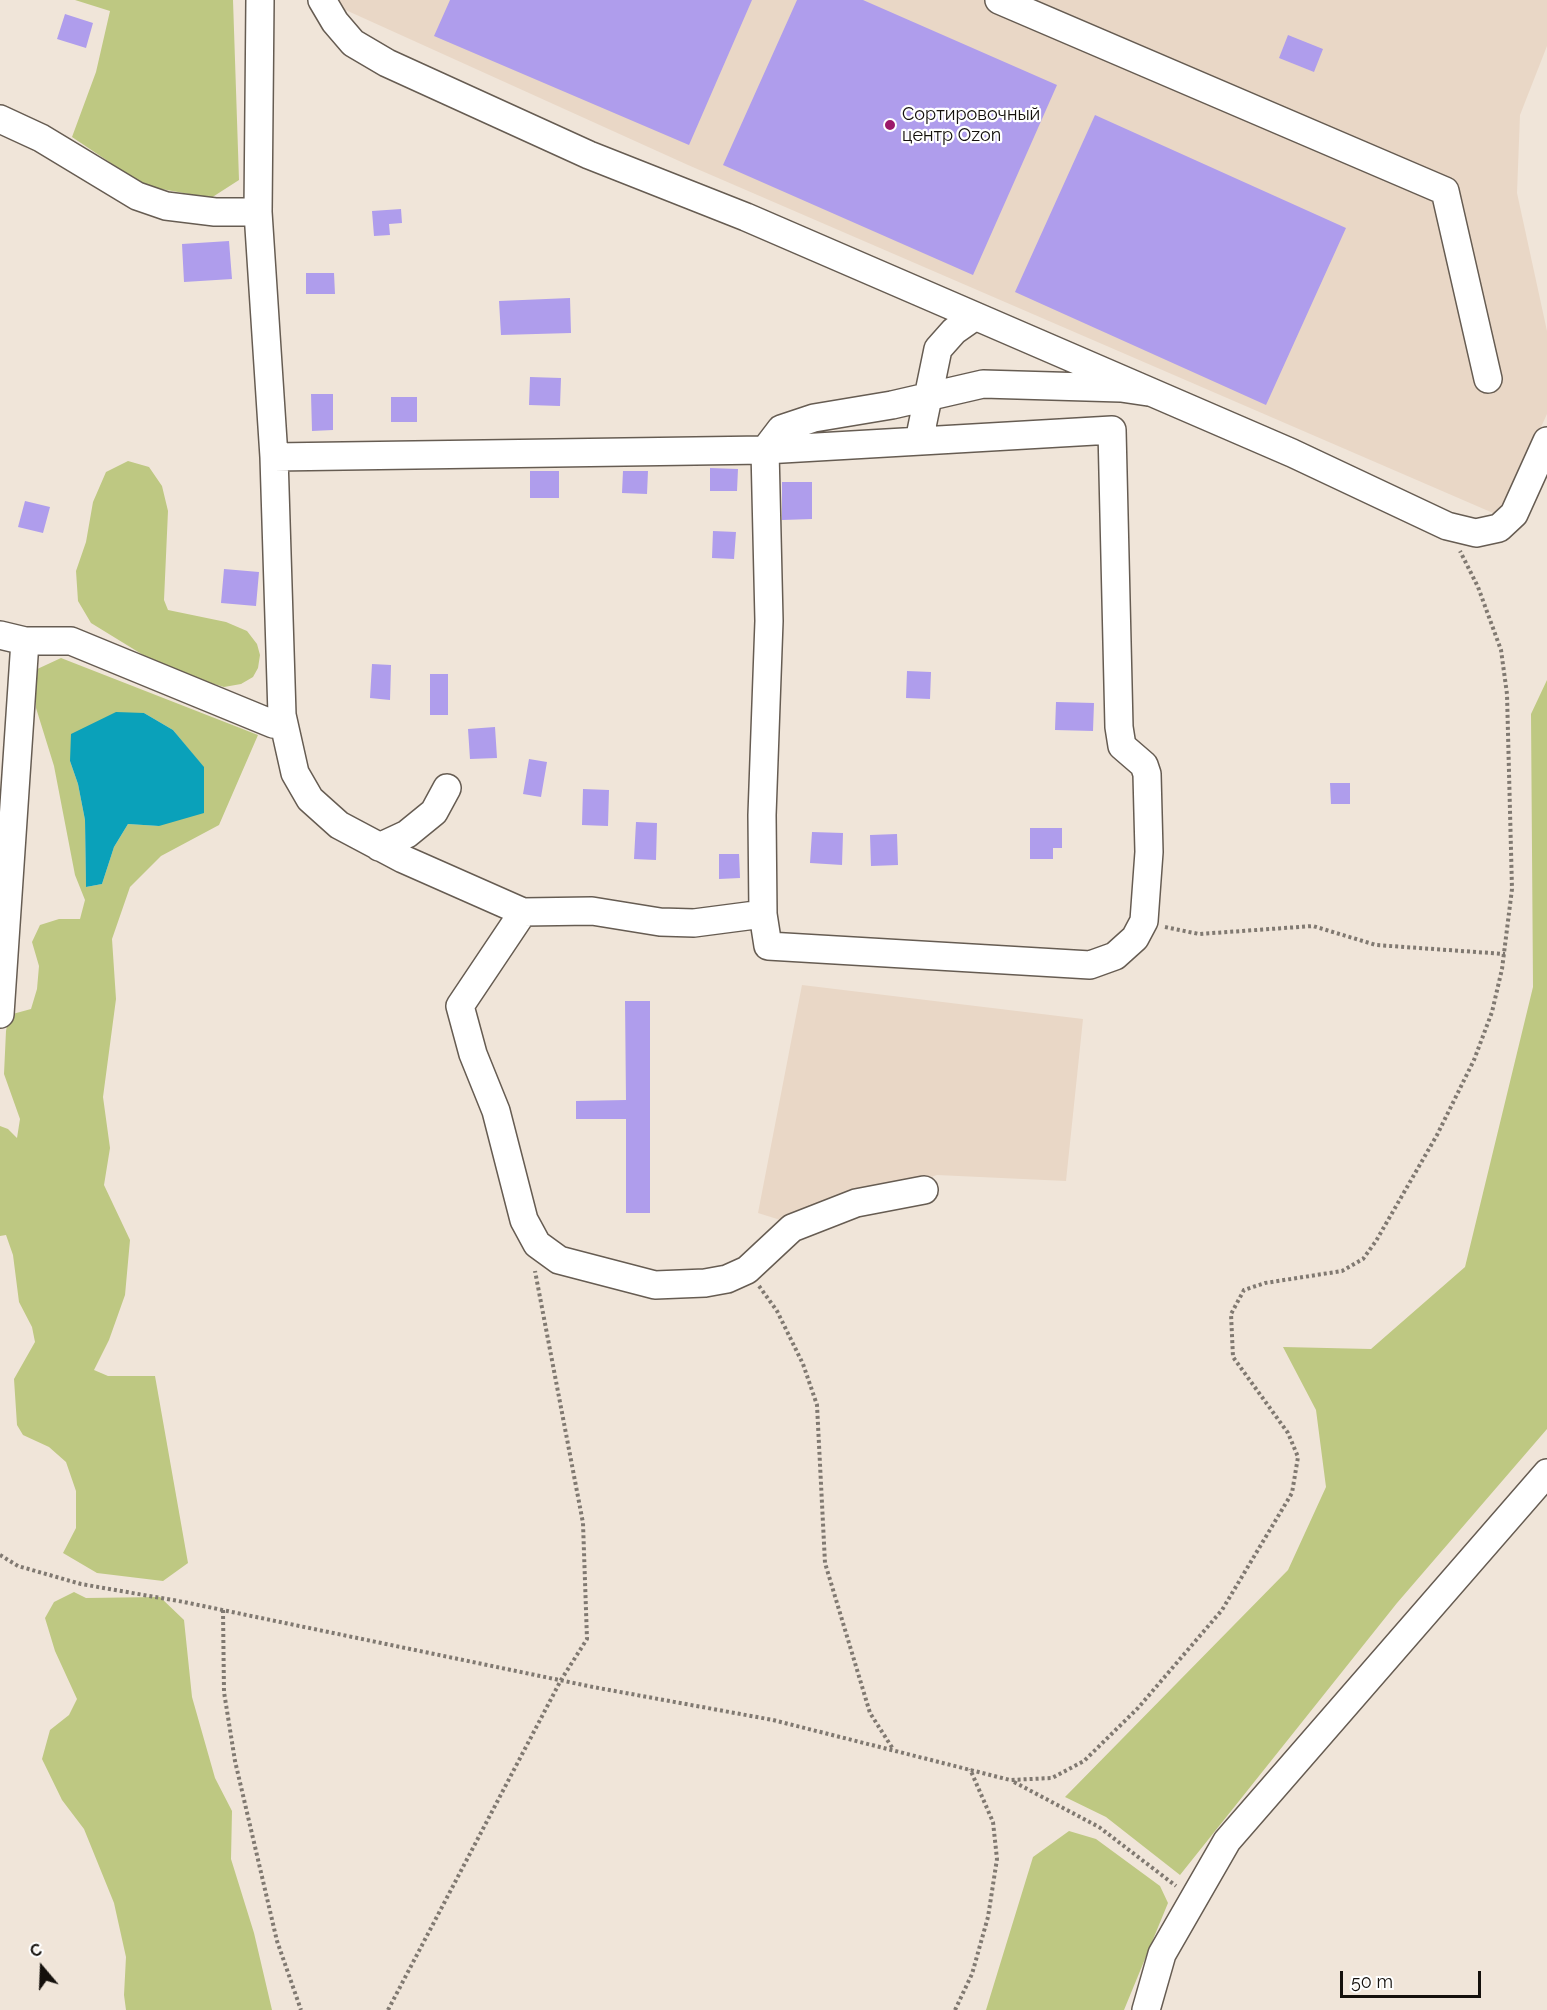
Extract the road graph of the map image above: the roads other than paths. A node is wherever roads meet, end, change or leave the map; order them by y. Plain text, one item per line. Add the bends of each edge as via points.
1 (260, 0) edge
2 (322, 0) edge
3 (999, 0) edge
4 (0, 119) edge
5 (258, 212) junction
6 (974, 317) junction
7 (1488, 380) dead end
8 (1148, 392) junction
9 (927, 396) junction
10 (919, 441) junction
11 (1547, 441) edge
12 (765, 450) junction
13 (274, 457) junction
14 (12, 638) edge
15 (282, 715) junction
16 (447, 788) dead end
17 (379, 847) junction
18 (524, 912) junction
19 (763, 914) junction
20 (0, 1014) edge
21 (924, 1190) dead end
22 (1547, 1473) edge
23 (1146, 2010) edge

1 - 5 street
2 - 6 street via 353,43 387,63 589,155 746,217
3 - 7 street via 1445,191
4 - 5 street via 41,138 137,196 166,206
5 - 13 street
6 - 8 street
6 - 9 street via 938,349
8 - 9 street via 983,384
8 - 11 street via 1292,453 1447,526 1476,533 1499,528 1514,514
9 - 10 street
9 - 12 street via 814,418 781,429
10 - 12 street
10 - 19 street via 1112,430 1119,727 1122,746 1144,765 1147,774 1149,852 1144,921 1136,938 1114,956 1090,965 1066,965 768,946
12 - 13 street
12 - 19 street via 769,621 762,815
13 - 15 street
14 - 15 street via 71,641 273,724
14 - 20 street
15 - 17 street via 295,773 310,799 339,825
16 - 17 street via 434,812 407,834
17 - 18 street
18 - 19 street via 592,911 694,923
18 - 21 street via 460,1006 473,1054 496,1111 524,1220 537,1244 560,1260 655,1285 727,1279 747,1270 792,1228 856,1203
22 - 23 street via 1227,1841 1162,1954

